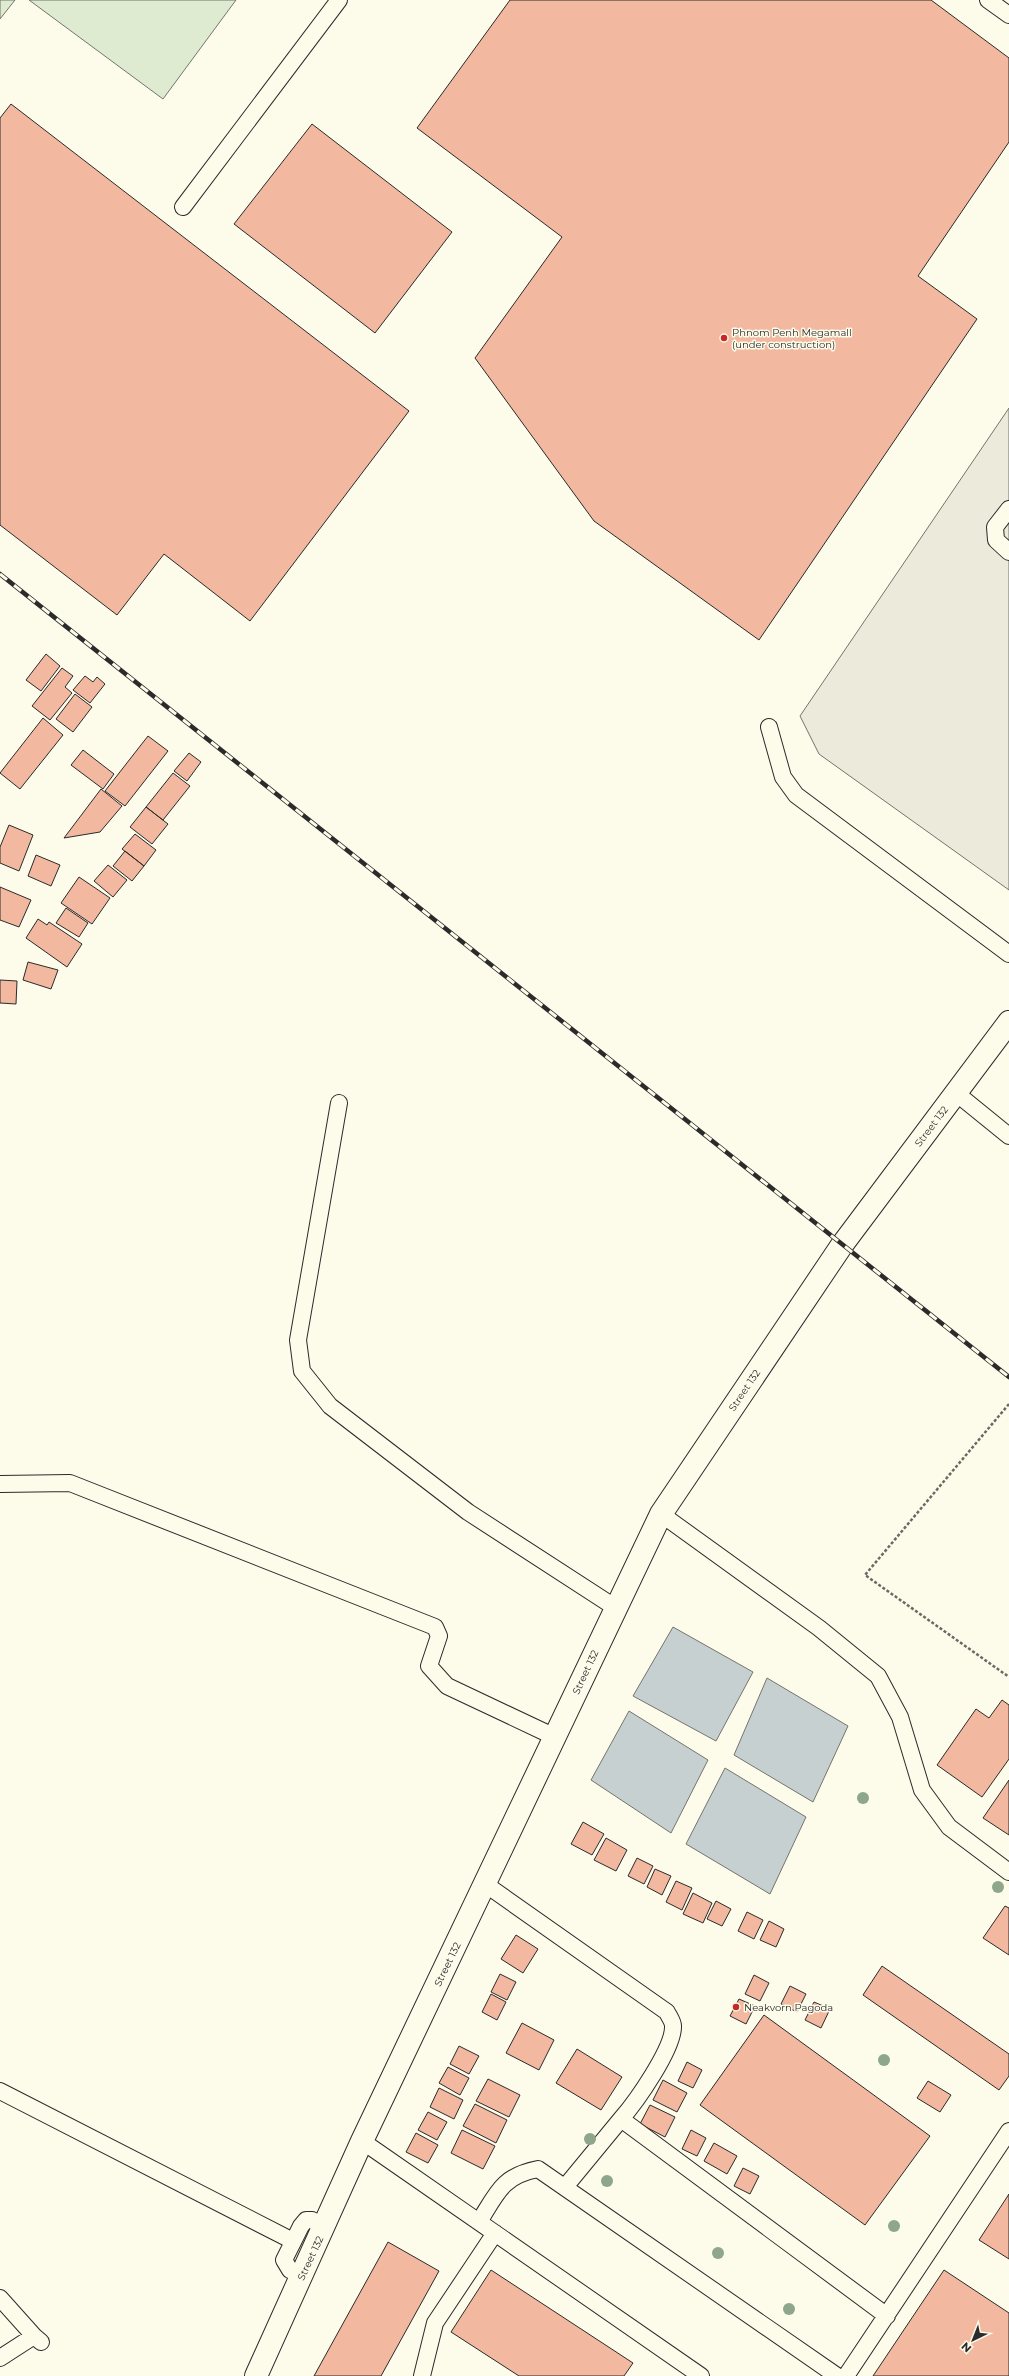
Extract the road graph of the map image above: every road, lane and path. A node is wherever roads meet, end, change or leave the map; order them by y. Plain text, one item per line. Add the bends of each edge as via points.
1 (340, 0) edge
2 (988, 0) edge
3 (1009, 15) edge
4 (183, 207) dead end
5 (1009, 509) edge
6 (1009, 552) edge
7 (769, 727) dead end
8 (1009, 954) edge
9 (1009, 1022) edge
10 (956, 1093) junction
11 (339, 1104) dead end
12 (1009, 1136) edge
13 (1009, 1404) edge
14 (0, 1484) edge
15 (661, 1514) junction
16 (616, 1608) junction
17 (1009, 1677) edge
18 (555, 1737) junction
19 (1009, 1872) edge
20 (486, 1884) junction
21 (0, 2092) edge
22 (621, 2119) junction
23 (1009, 2131) edge
24 (362, 2141) junction
25 (565, 2186) junction
26 (480, 2222) junction
27 (324, 2227) junction
28 (495, 2233) junction
29 (293, 2241) junction
30 (302, 2275) junction
31 (0, 2298) edge
32 (887, 2316) junction
33 (0, 2358) edge
34 (256, 2376) edge
35 (422, 2376) edge
36 (701, 2376) edge
37 (837, 2376) edge
38 (846, 2376) edge

1 - 4 lane
2 - 3 lane
5 - 6 lane via 995,527 996,540
7 - 8 lane via 782,777 796,795
9 - 10 street, Street 132
10 - 12 lane
10 - 15 street, Street 132 via 842,1245
11 - 16 lane via 298,1340 302,1371 330,1406 468,1512
13 - 17 path via 865,1575
14 - 18 lane via 70,1483 435,1627 439,1636 429,1666 436,1676 448,1686
15 - 16 street, Street 132
15 - 19 lane via 819,1628 878,1676 900,1716 922,1790 949,1826
16 - 18 street, Street 132
18 - 20 street, Street 132
20 - 22 lane via 667,2012 673,2025 665,2052 633,2105
20 - 24 street, Street 132
21 - 29 lane
22 - 25 lane
22 - 32 lane
23 - 32 lane
24 - 26 lane
24 - 27 street, Street 132
25 - 26 lane via 538,2169 521,2173 501,2186
25 - 37 lane
26 - 28 lane
27 - 29 lane via 312,2220 306,2220
27 - 30 street, Street 132
28 - 35 lane via 435,2323
28 - 36 lane
29 - 30 lane via 284,2260 290,2270
30 - 34 street, Street 132
31 - 33 lane via 38,2339
32 - 38 lane

